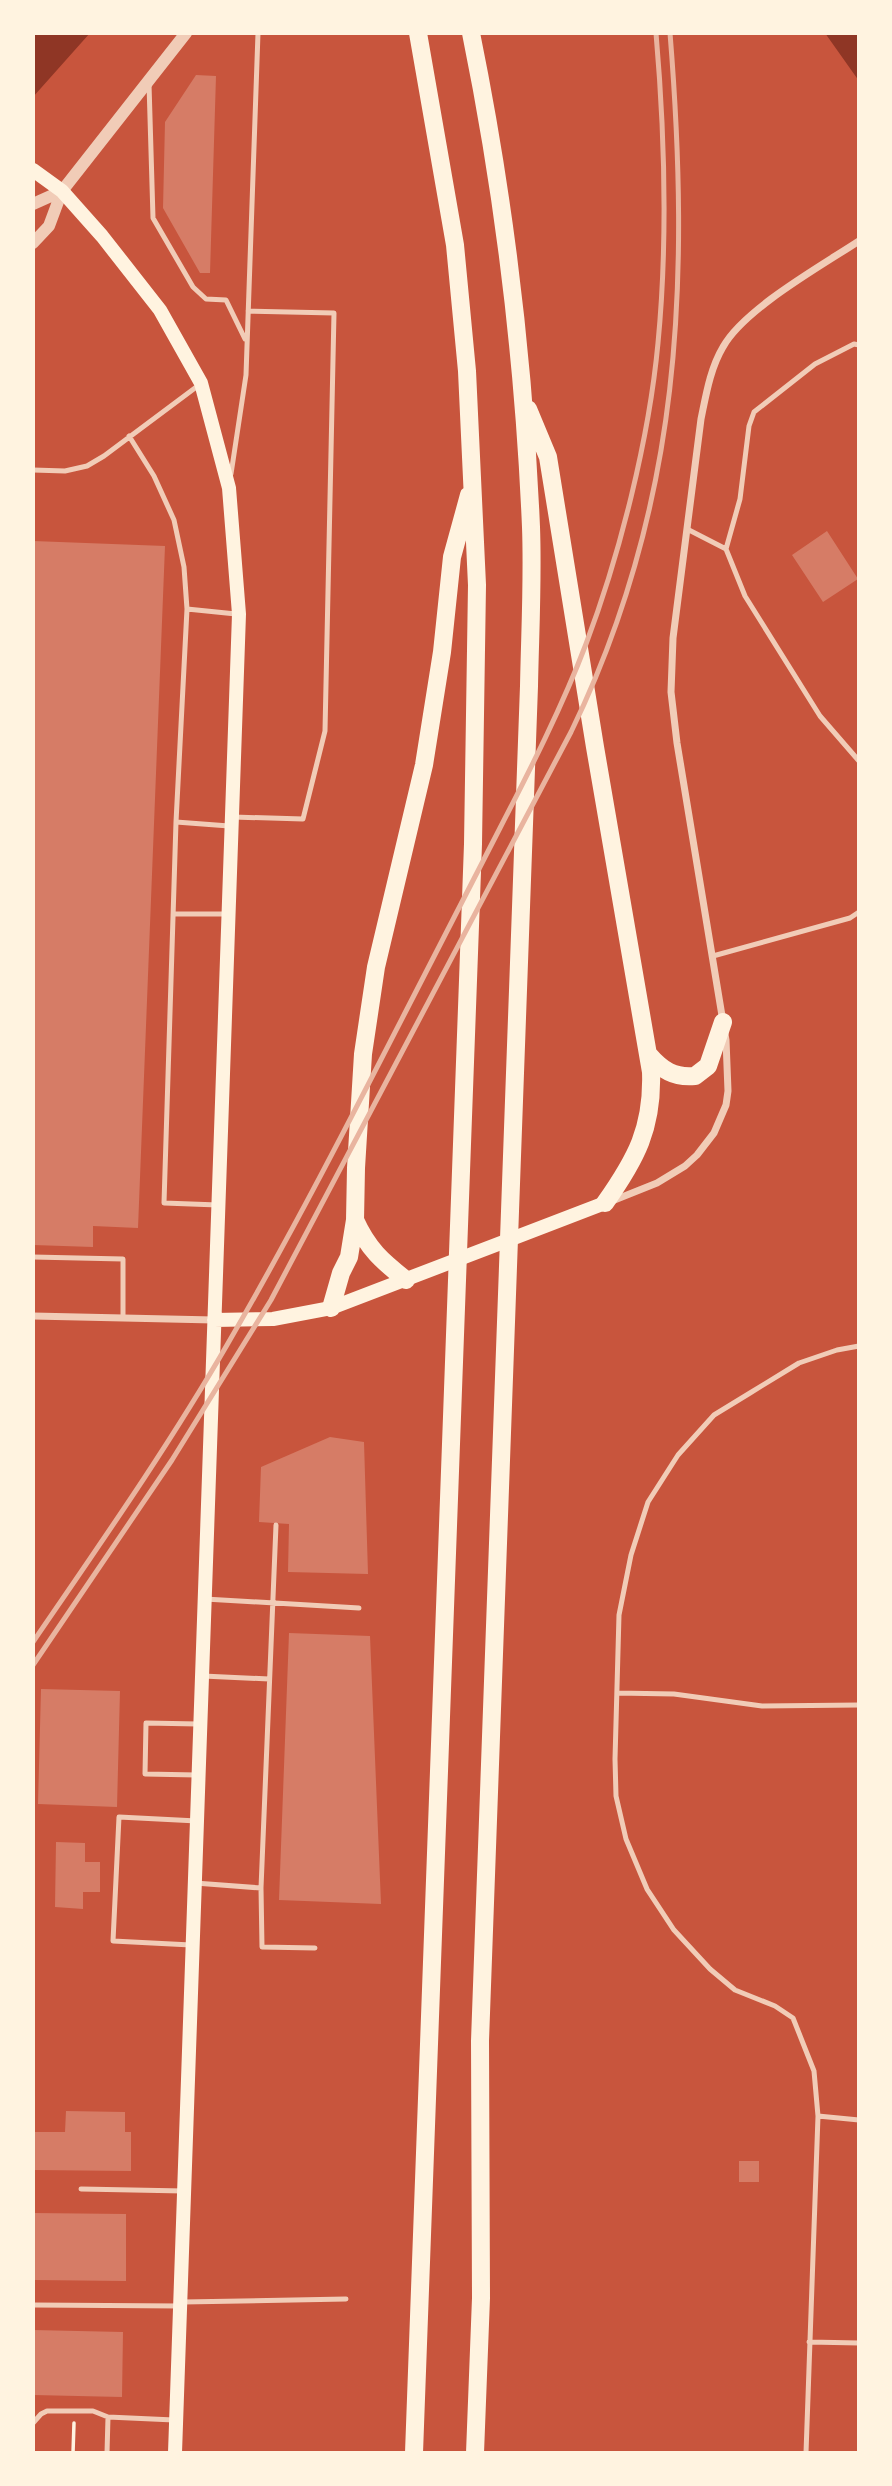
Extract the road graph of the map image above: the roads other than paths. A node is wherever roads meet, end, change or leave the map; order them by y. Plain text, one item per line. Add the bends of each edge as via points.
1 (186, 33) edge
2 (258, 33) edge
3 (418, 33) edge
4 (471, 33) edge
5 (149, 81) junction
6 (33, 170) edge
7 (62, 191) junction
8 (33, 204) edge
9 (859, 241) edge
10 (33, 243) edge
11 (248, 312) junction
12 (247, 342) junction
13 (859, 345) edge
14 (201, 383) junction
15 (521, 394) junction
16 (128, 436) junction
17 (33, 470) edge
18 (474, 478) junction
19 (229, 488) junction
20 (687, 529) junction
21 (726, 549) junction
22 (187, 610) junction
23 (239, 614) junction
24 (859, 761) edge
25 (176, 822) junction
26 (233, 822) junction
27 (859, 912) edge
28 (173, 914) junction
29 (229, 914) junction
30 (713, 956) junction
31 (723, 1022) junction
32 (649, 1055) junction
33 (605, 1203) junction
34 (219, 1205) junction
35 (355, 1220) junction
36 (33, 1257) edge
37 (406, 1280) junction
38 (331, 1308) junction
39 (33, 1316) edge
40 (123, 1317) junction
41 (214, 1320) junction
42 (859, 1346) edge
43 (276, 1525) dead end
44 (205, 1599) junction
45 (272, 1602) junction
46 (359, 1608) dead end
47 (203, 1676) junction
48 (269, 1679) junction
49 (617, 1693) junction
50 (859, 1705) edge
51 (201, 1724) junction
52 (199, 1775) junction
53 (197, 1821) junction
54 (195, 1884) junction
55 (261, 1888) junction
56 (194, 1945) junction
57 (315, 1948) dead end
58 (818, 2116) junction
59 (859, 2120) edge
60 (80, 2189) dead end
61 (184, 2191) junction
62 (346, 2299) dead end
63 (180, 2304) junction
64 (33, 2305) edge
65 (809, 2342) junction
66 (859, 2343) edge
67 (108, 2417) junction
68 (176, 2420) junction
69 (33, 2423) edge
70 (107, 2453) edge
71 (175, 2453) edge
72 (414, 2453) edge
73 (475, 2453) edge
74 (806, 2453) edge

1 - 5 street
2 - 11 lane
3 - 18 main road via 455,245
4 - 15 main road via 488,116
5 - 7 street
5 - 12 lane via 153,218 193,286 206,299 226,300
6 - 7 main road
7 - 8 street
7 - 10 street via 49,226
7 - 14 main road via 160,310
9 - 20 street via 770,301 724,345 706,391
11 - 12 lane
11 - 26 lane via 334,313 325,731 303,819
12 - 19 lane
13 - 21 lane via 815,364 754,412 740,499
14 - 16 lane
14 - 19 main road
15 - 32 main road via 548,457
15 - 73 main road via 531,529 529,686 480,2051 481,2271
16 - 17 lane via 87,466
16 - 22 lane via 154,476 174,520
18 - 35 main road via 453,556 424,765 373,985 361,1081
18 - 72 main road via 473,844
19 - 23 main road
20 - 21 lane
20 - 30 street via 671,692
21 - 24 lane via 752,607 820,716
22 - 23 lane
22 - 25 lane
23 - 26 main road
25 - 26 lane
25 - 28 lane
26 - 29 main road
27 - 30 lane
28 - 29 lane
28 - 34 lane via 164,1203
29 - 34 main road
30 - 31 street
31 - 32 main road via 708,1066 695,1076 665,1071
31 - 33 street via 729,1091 714,1133 678,1171
32 - 33 main road via 652,1090 648,1121 630,1168
33 - 37 main road
34 - 41 main road
35 - 37 main road via 374,1252
35 - 38 main road via 349,1257
36 - 40 lane via 123,1259
37 - 38 main road
38 - 41 main road via 273,1319
39 - 40 street
40 - 41 street
41 - 44 main road
42 - 49 lane via 799,1363 750,1392 714,1415 678,1455 648,1502 631,1555 619,1615
43 - 45 lane
44 - 45 lane
44 - 47 main road
45 - 46 lane
45 - 48 lane
47 - 48 lane
47 - 51 main road
48 - 55 lane
49 - 50 lane via 674,1694 762,1706
49 - 58 lane via 616,1796 626,1839 647,1889 674,1930 710,1969 736,1990 793,2018 814,2071
51 - 52 main road
51 - 52 lane via 146,1723 145,1774
52 - 53 main road
53 - 54 main road
53 - 56 lane via 119,1817 113,1941
54 - 55 lane
54 - 56 main road
55 - 57 lane via 262,1947
56 - 61 main road
58 - 59 lane
58 - 65 lane
60 - 61 lane
61 - 63 main road
62 - 63 lane
63 - 64 lane
63 - 68 main road
65 - 66 lane
65 - 74 lane
67 - 68 lane
67 - 69 lane via 93,2411 47,2411
67 - 70 lane
68 - 71 main road

